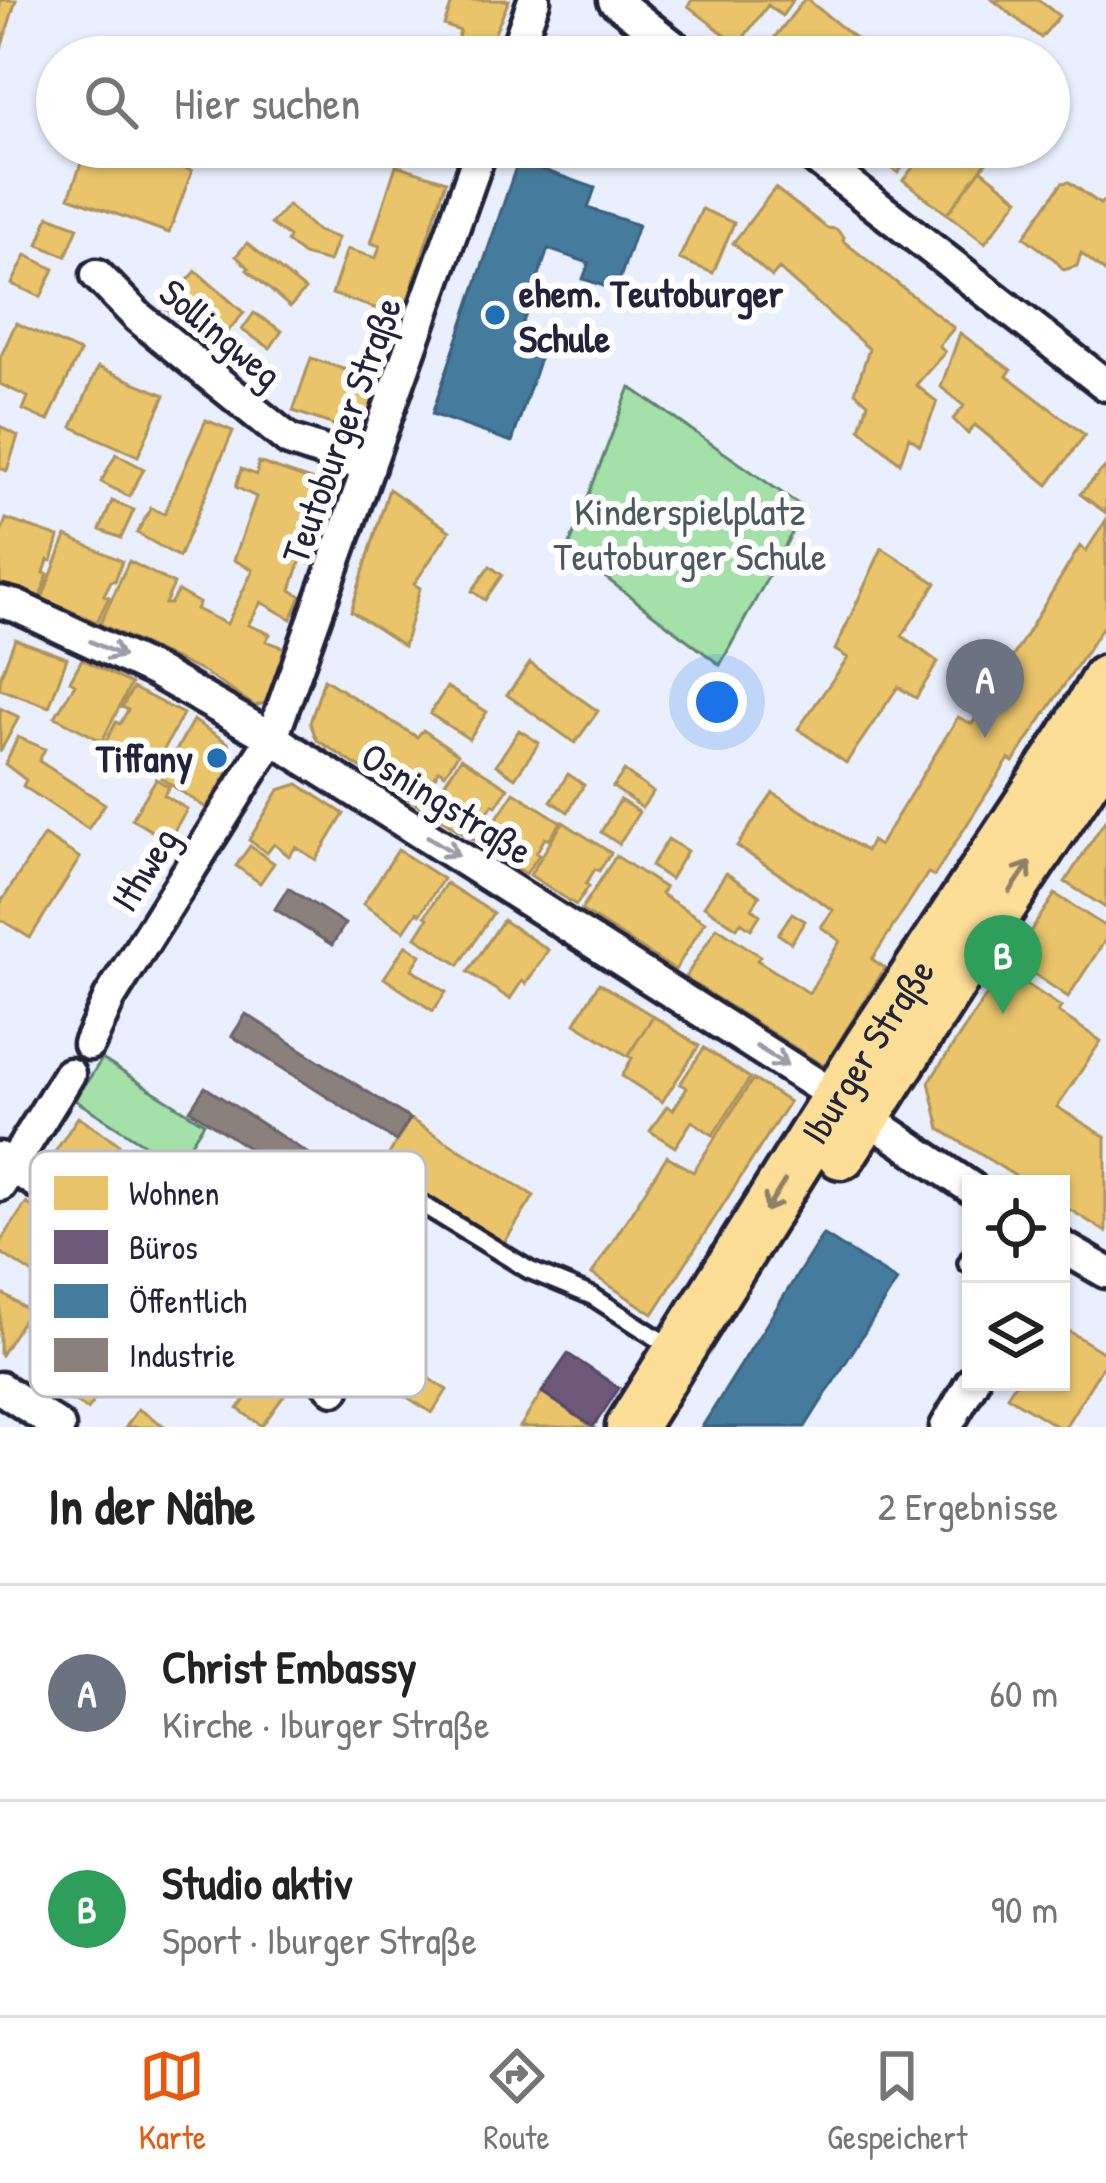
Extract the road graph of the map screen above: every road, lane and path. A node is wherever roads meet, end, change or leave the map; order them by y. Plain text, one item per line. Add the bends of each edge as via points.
1 (534, 0) edge
2 (614, 0) edge
3 (521, 36) edge
4 (660, 36) edge
5 (475, 168) edge
6 (828, 168) edge
7 (97, 275) dead end
8 (1106, 385) edge
9 (369, 467) junction
10 (0, 602) edge
11 (1106, 680) edge
12 (272, 738) junction
13 (1106, 747) edge
14 (88, 1044) dead end
15 (69, 1075) dead end
16 (852, 1107) junction
17 (4, 1169) edge
18 (962, 1182) edge
19 (30, 1186) edge
20 (426, 1207) edge
21 (1070, 1251) edge
22 (1106, 1272) edge
23 (678, 1352) junction
24 (0, 1388) edge
25 (968, 1391) edge
26 (58, 1427) edge
27 (631, 1427) edge
28 (669, 1427) edge
29 (946, 1427) edge

1 - 3 street
2 - 4 street
5 - 9 street, Teutoburger Straße
6 - 8 street
7 - 9 street, Sollingweg via 289,440
9 - 12 street, Teutoburger Straße
10 -> 12 street, Osningstraße via 155,671
11 - 16 main road, Iburger Straße
12 - 14 street, Ithweg
12 -> 16 street, Osningstraße
16 -> 13 main road, Iburger Straße
15 - 17 street
16 - 18 street, Osningstraße
16 -> 23 main road, Iburger Straße
16 - 28 main road, Iburger Straße
17 - 19 street
20 - 23 lane
21 - 22 street
23 - 27 main road, Iburger Straße
24 - 26 street
25 - 29 street

